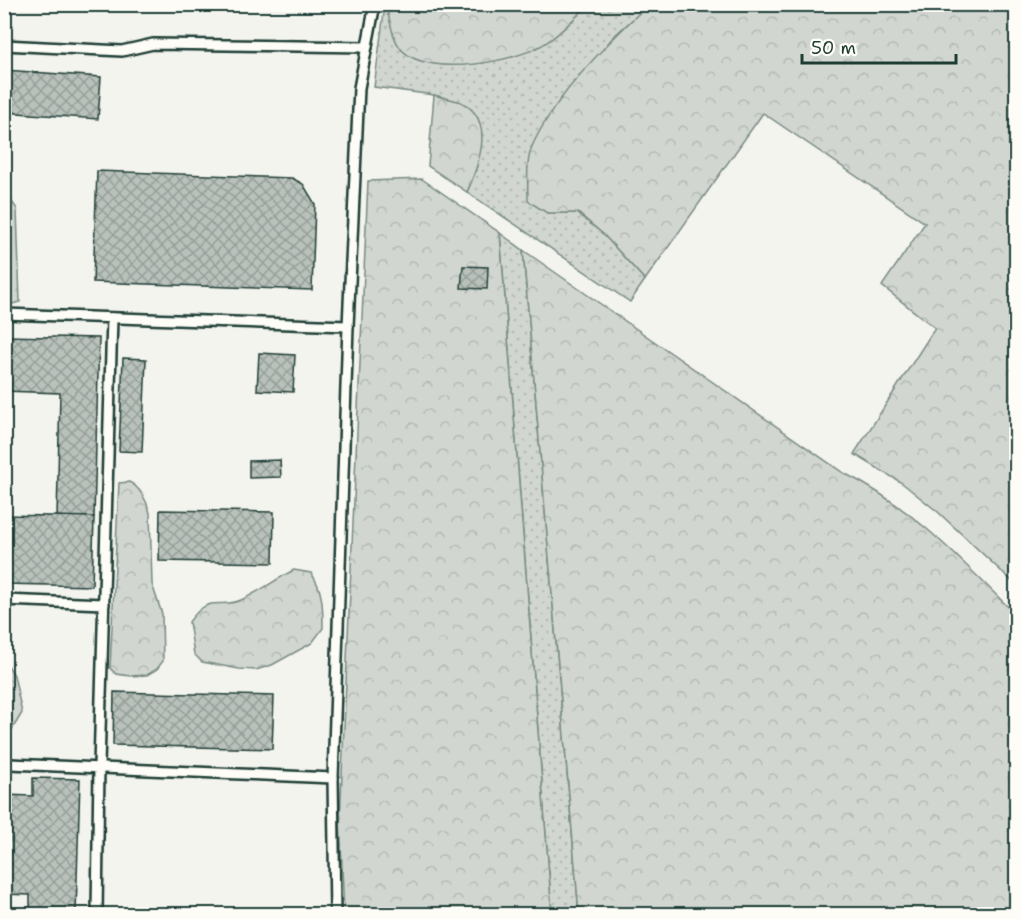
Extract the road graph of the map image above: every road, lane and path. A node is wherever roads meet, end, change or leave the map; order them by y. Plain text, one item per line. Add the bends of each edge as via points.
1 (375, 4) edge
2 (4, 45) edge
3 (367, 47) junction
4 (4, 314) edge
5 (112, 318) junction
6 (348, 326) junction
7 (4, 600) edge
8 (104, 604) junction
9 (10, 764) dead end
10 (99, 766) junction
11 (333, 778) junction
12 (97, 915) edge
13 (335, 915) edge

1 - 3 lane
2 - 3 lane via 122,51 153,44
3 - 6 lane via 358,88
4 - 5 lane
5 - 6 lane
5 - 8 lane
6 - 11 lane
7 - 8 lane
8 - 10 lane
9 - 10 lane
10 - 11 lane
10 - 12 lane
11 - 13 lane

